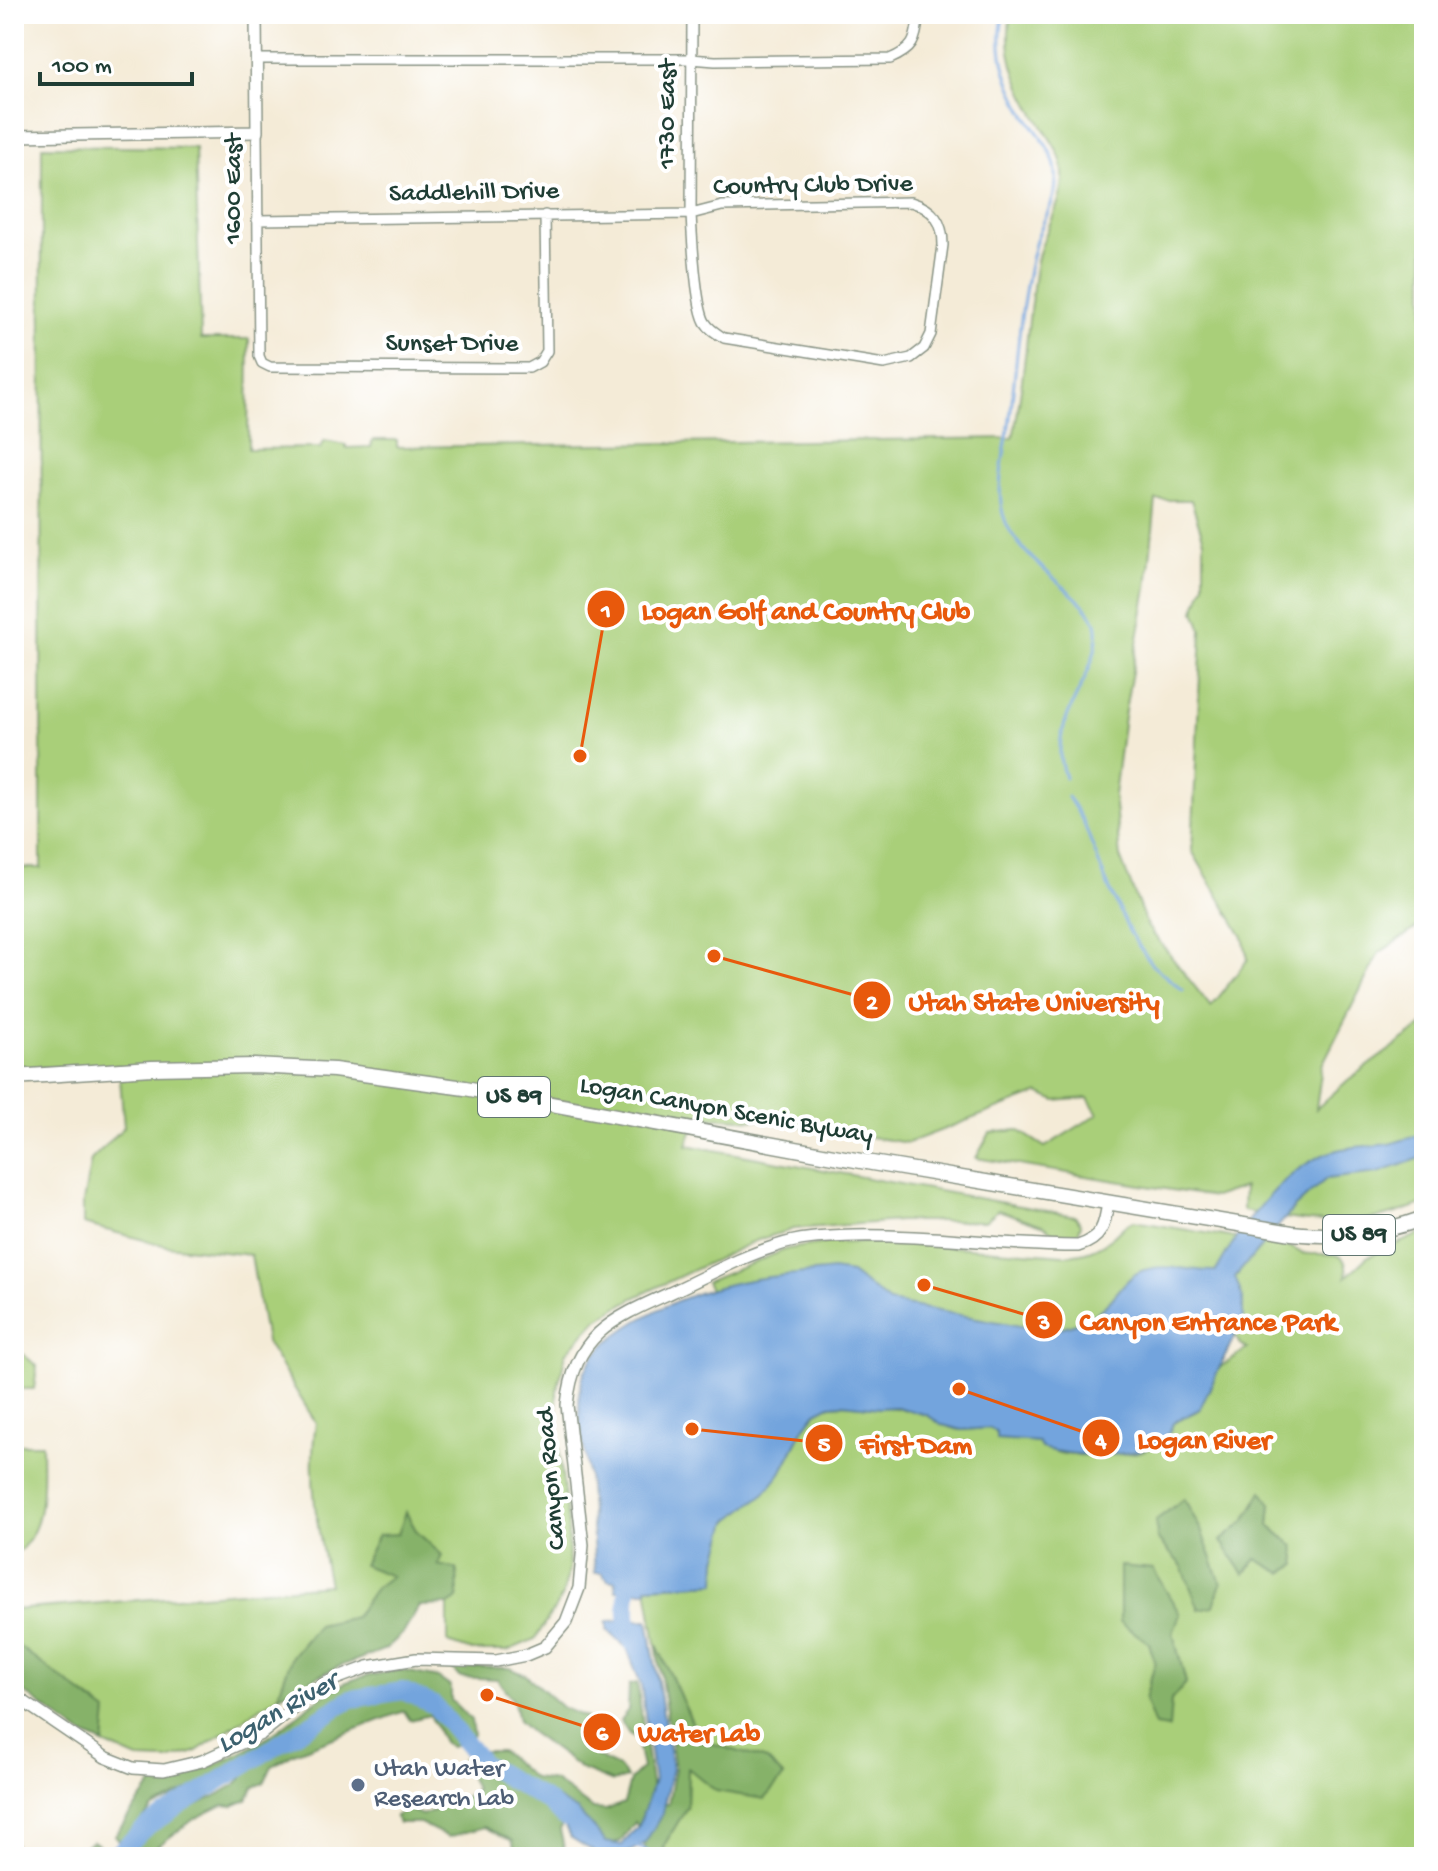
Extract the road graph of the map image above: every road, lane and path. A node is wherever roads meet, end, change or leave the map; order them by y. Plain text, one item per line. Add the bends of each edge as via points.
1 (256, 14) edge
2 (692, 14) edge
3 (919, 14) edge
4 (257, 59) junction
5 (691, 59) junction
6 (257, 132) junction
7 (14, 136) edge
8 (691, 214) junction
9 (545, 215) junction
10 (257, 220) junction
11 (262, 363) joint
12 (14, 1077) edge
13 (1108, 1202) junction
14 (1424, 1218) edge
15 (14, 1695) edge

1 - 4 street, 1600 East
2 - 5 street, 1730 East
3 - 5 street via 915,41 890,59
4 - 5 street
4 - 6 street, 1600 East
5 - 8 street, 1730 East
6 - 7 street
6 - 10 street, 1600 East
8 - 8 street, Country Club Drive via 722,206 925,206 938,219 943,245 931,334 924,348 911,358 884,364 724,338 703,318
8 - 9 street, Saddlehill Drive
9 - 10 street, Saddlehill Drive
9 - 11 street, Sunset Drive via 547,351 529,368
10 - 11 street, 1600 East
12 - 13 main road, Logan Canyon Scenic Byway / US 89 via 240,1066 334,1070 465,1088
13 - 14 main road, Logan Canyon Scenic Byway / US 89 via 1333,1237 1370,1234
13 - 15 street, Canyon Road via 1103,1230 1078,1246 882,1235 815,1237 775,1246 607,1325 577,1359 569,1383 583,1545 579,1588 566,1622 545,1647 496,1661 416,1659 368,1667 325,1683 261,1734 202,1761 164,1770 133,1768 105,1757

